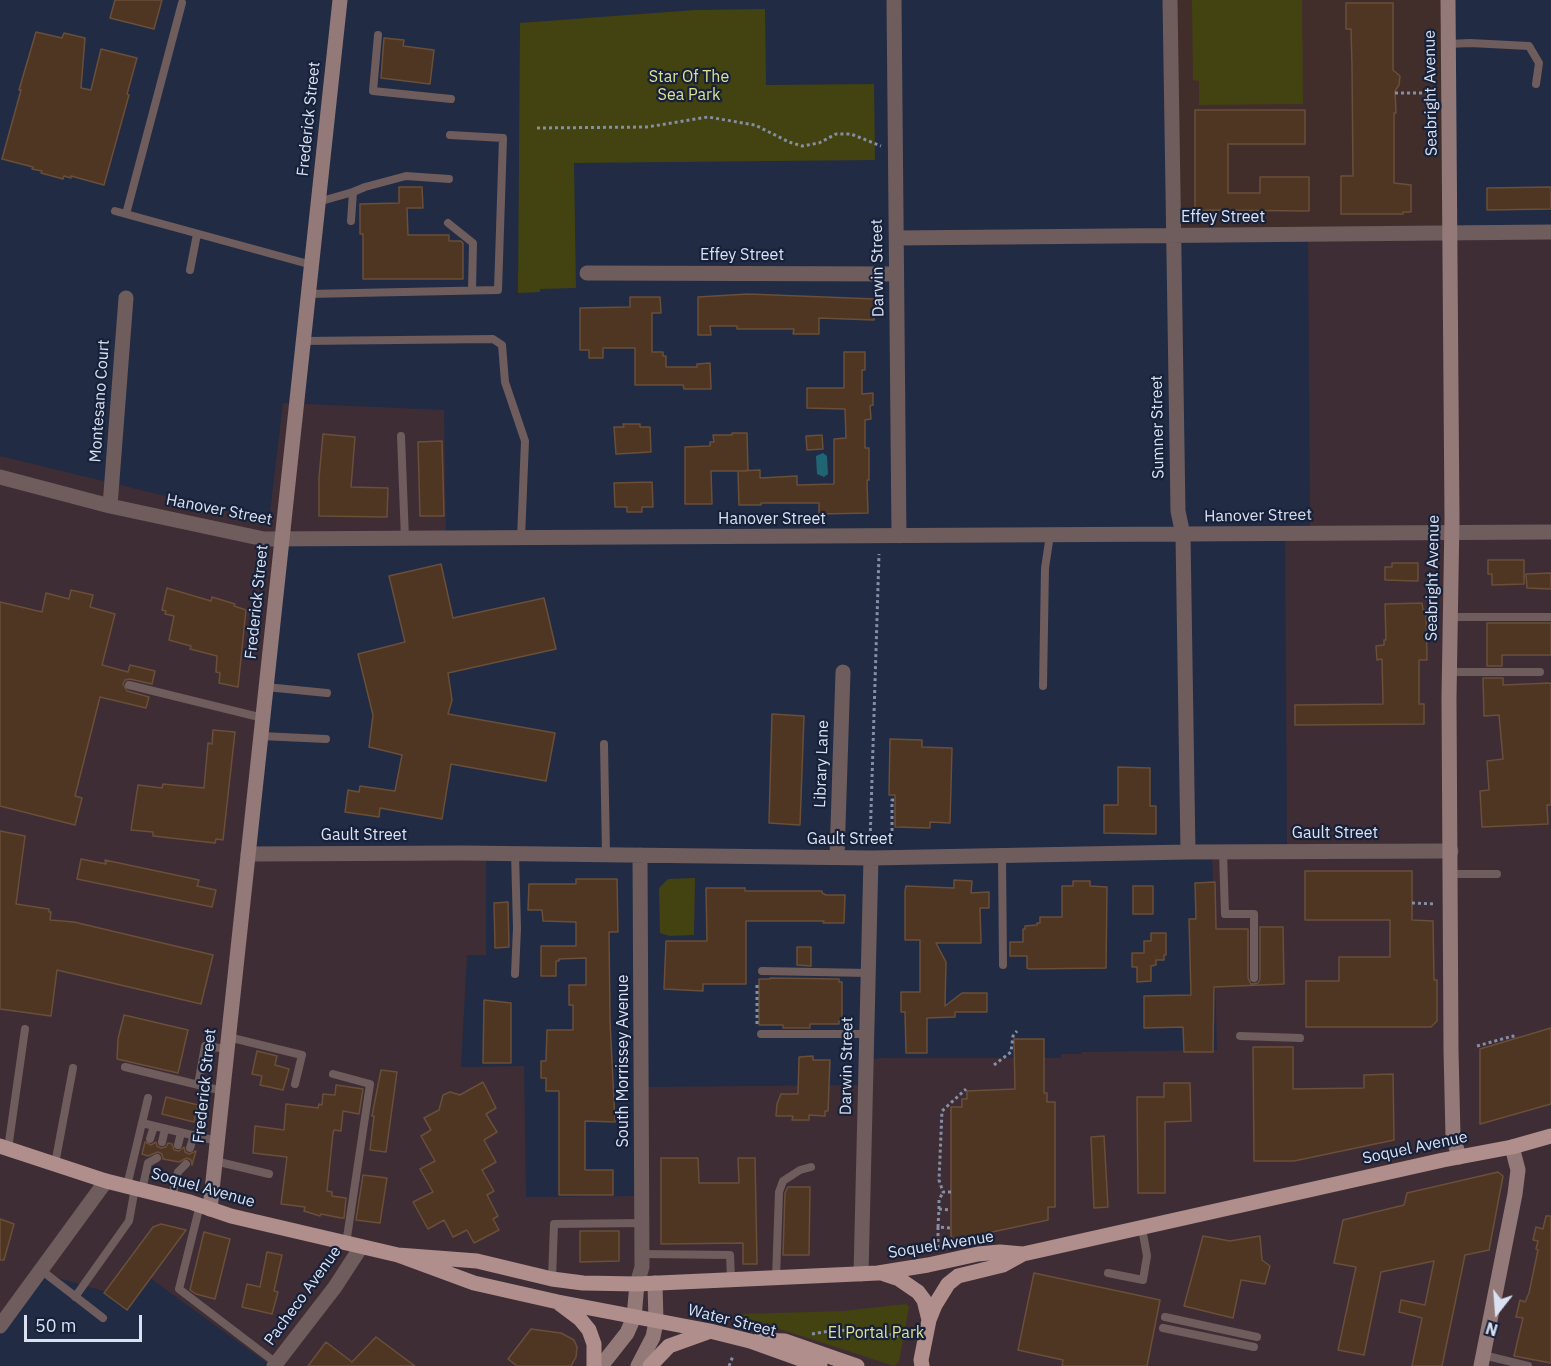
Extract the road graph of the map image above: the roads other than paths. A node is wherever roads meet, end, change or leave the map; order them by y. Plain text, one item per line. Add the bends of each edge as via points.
1 (340, 0) edge
2 (894, 0) edge
3 (1170, 0) edge
4 (1448, 0) edge
5 (182, 3) dead end
6 (378, 35) dead end
7 (1448, 44) junction
8 (1536, 84) dead end
9 (451, 99) dead end
10 (450, 135) dead end
11 (449, 179) dead end
12 (353, 192) junction
13 (318, 202) junction
14 (115, 211) dead end
15 (126, 214) junction
16 (351, 221) dead end
17 (448, 223) dead end
18 (1451, 232) junction
19 (1551, 232) edge
20 (197, 234) junction
21 (1173, 235) junction
22 (896, 238) junction
23 (312, 265) junction
24 (190, 270) dead end
25 (587, 273) dead end
26 (896, 274) junction
27 (472, 290) junction
28 (308, 294) junction
29 (126, 298) dead end
30 (303, 341) junction
31 (400, 436) dead end
32 (0, 477) edge
33 (110, 506) junction
34 (1551, 532) edge
35 (1452, 533) junction
36 (1183, 535) junction
37 (899, 536) junction
38 (1050, 536) junction
39 (521, 538) junction
40 (282, 539) junction
41 (405, 539) junction
42 (1450, 617) junction
43 (1551, 617) edge
44 (843, 672) dead end
45 (1449, 672) junction
46 (1540, 672) dead end
47 (129, 685) dead end
48 (1043, 686) dead end
49 (266, 687) junction
50 (327, 693) dead end
51 (263, 718) junction
52 (261, 736) junction
53 (326, 739) dead end
54 (604, 744) dead end
55 (871, 850) junction
56 (1451, 851) junction
57 (1188, 852) junction
58 (1222, 852) junction
59 (515, 854) junction
60 (606, 854) junction
61 (248, 855) junction
62 (640, 855) junction
63 (1002, 856) junction
64 (837, 857) junction
65 (1451, 874) junction
66 (1497, 874) dead end
67 (1003, 965) dead end
68 (762, 971) road end
69 (868, 973) junction
70 (515, 974) dead end
71 (1254, 978) dead end
72 (25, 1029) dead end
73 (761, 1034) road end
74 (866, 1034) junction
75 (1240, 1036) dead end
76 (1300, 1038) dead end
77 (228, 1043) junction
78 (125, 1067) dead end
79 (73, 1068) dead end
80 (333, 1074) dead end
81 (295, 1084) dead end
82 (198, 1086) junction
83 (223, 1091) junction
84 (148, 1098) dead end
85 (142, 1123) junction
86 (154, 1126) junction
87 (165, 1129) junction
88 (181, 1132) junction
89 (194, 1136) junction
90 (1551, 1136) edge
91 (150, 1139) dead end
92 (217, 1141) junction
93 (162, 1142) dead end
94 (178, 1145) dead end
95 (4, 1147) edge
96 (1512, 1147) junction
97 (190, 1148) dead end
98 (1459, 1157) junction
99 (157, 1158) dead end
100 (173, 1161) dead end
101 (215, 1161) junction
102 (55, 1164) junction
103 (186, 1164) dead end
104 (811, 1167) dead end
105 (178, 1172) junction
106 (269, 1174) dead end
107 (106, 1181) junction
108 (134, 1188) junction
109 (172, 1197) junction
110 (205, 1207) junction
111 (642, 1222) junction
112 (1142, 1228) junction
113 (353, 1245) junction
114 (1023, 1254) junction
115 (398, 1255) junction
116 (642, 1260) junction
117 (41, 1270) junction
118 (878, 1273) junction
119 (1108, 1273) dead end
120 (861, 1274) junction
121 (776, 1278) junction
122 (552, 1279) junction
123 (731, 1279) junction
124 (655, 1282) junction
125 (637, 1284) junction
126 (75, 1297) junction
127 (558, 1302) junction
128 (634, 1317) junction
129 (1166, 1317) dead end
130 (104, 1318) dead end
131 (929, 1320) junction
132 (656, 1322) junction
133 (0, 1326) edge
134 (1163, 1328) dead end
135 (710, 1331) junction
136 (1257, 1337) dead end
137 (750, 1341) junction
138 (1254, 1347) dead end
139 (1482, 1361) edge
140 (920, 1364) edge
141 (275, 1365) edge
142 (594, 1366) edge
143 (601, 1366) edge
144 (638, 1366) edge
145 (650, 1366) edge
146 (820, 1366) edge
147 (857, 1366) edge
148 (1528, 1366) edge

1 - 13 main road, Frederick Street
2 - 22 street, Darwin Street
3 - 21 street, Sumner Street
4 - 7 main road, Seabright Avenue
5 - 15 lane
6 - 9 lane via 373,91
7 - 8 lane via 1529,46 1539,63
7 - 18 main road, Seabright Avenue
10 - 27 lane via 503,138 498,290
11 - 12 lane via 406,176
12 - 13 lane
12 - 16 lane
13 - 23 main road, Frederick Street
14 - 15 lane
15 - 20 lane
17 - 27 lane via 473,243
18 - 19 street, Effey Street
18 - 21 street, Effey Street
18 - 35 main road, Seabright Avenue
20 - 23 lane
20 - 24 lane
21 - 22 street, Effey Street
21 - 36 street, Sumner Street via 1178,511
22 - 26 street, Darwin Street
23 - 28 main road, Frederick Street
25 - 26 street, Effey Street
26 - 37 street, Darwin Street
27 - 28 lane
28 - 30 main road, Frederick Street
29 - 33 street, Montesano Court
30 - 39 lane via 493,339 502,345 505,382 525,441
30 - 40 main road, Frederick Street
31 - 41 lane
32 - 33 street, Hanover Street
33 - 40 street, Hanover Street via 257,538
34 - 35 street, Hanover Street
35 - 36 street, Hanover Street
35 - 42 main road, Seabright Avenue
36 - 38 street, Hanover Street
36 - 57 street, Sumner Street
37 - 38 street, Hanover Street
37 - 39 street, Hanover Street
38 - 48 lane via 1045,568
39 - 41 street, Hanover Street
40 - 41 street, Hanover Street
40 - 49 main road, Frederick Street
42 - 43 lane
42 - 45 main road, Seabright Avenue
44 - 64 street, Library Lane
45 - 46 lane
45 - 56 main road, Seabright Avenue
47 - 51 lane
49 - 50 lane
49 - 51 main road, Frederick Street
51 - 52 main road, Frederick Street
52 - 53 lane
52 - 61 main road, Frederick Street
54 - 60 lane
55 - 63 street, Gault Street
55 - 64 street, Gault Street
55 - 69 street, Darwin Street
56 - 58 street, Gault Street
56 - 65 main road, Seabright Avenue
57 - 58 street, Gault Street
57 - 63 street, Gault Street
58 - 71 lane via 1225,914 1254,914
59 - 60 street, Gault Street
59 - 61 street, Gault Street
59 - 70 lane
60 - 62 street, Gault Street
61 - 77 main road, Frederick Street
62 - 64 street, Gault Street
62 - 111 street, South Morrissey Avenue
63 - 67 lane
65 - 66 lane
65 - 98 main road, Seabright Avenue via 1453,1136
68 - 69 lane
69 - 74 street, Darwin Street
72 - 95 lane
73 - 74 lane
74 - 120 street, Darwin Street
75 - 76 lane
77 - 81 lane via 302,1055
77 - 82 lane via 205,1046
77 - 83 main road, Frederick Street
78 - 82 lane
79 - 102 lane
80 - 113 lane via 370,1084
82 - 83 lane
83 - 92 main road, Frederick Street
84 - 85 lane
85 - 86 lane
85 - 108 lane
86 - 87 lane
86 - 91 lane
87 - 88 lane
87 - 93 lane
88 - 89 lane
88 - 94 lane
89 - 92 lane
89 - 97 lane
90 - 96 main road, Soquel Avenue
92 - 101 main road, Frederick Street
95 - 102 main road, Soquel Avenue
96 - 98 main road, Soquel Avenue
96 - 139 main road via 1518,1170 1515,1194
98 - 112 main road, Soquel Avenue
99 - 108 lane via 147,1159
100 - 105 lane
101 - 106 lane
101 - 110 main road, Frederick Street
102 - 107 main road, Soquel Avenue
103 - 105 lane
104 - 121 lane via 783,1181 779,1192
105 - 109 lane
107 - 108 main road, Soquel Avenue
107 - 117 street
108 - 109 main road, Soquel Avenue
108 - 126 lane via 129,1221
109 - 110 main road, Soquel Avenue
110 - 113 main road, Soquel Avenue
110 - 141 lane via 179,1289
111 - 116 street, South Morrissey Avenue
111 - 122 lane via 554,1224
112 - 114 main road, Soquel Avenue
112 - 119 lane via 1147,1256 1143,1280
113 - 115 main road, Soquel Avenue
113 - 141 street, Pacheco Avenue via 336,1287
114 - 118 main road, Soquel Avenue via 989,1252
114 - 131 main road via 1003,1265 952,1280
115 - 122 main road, Soquel Avenue via 477,1261
115 - 127 main road, Soquel Avenue via 474,1283
116 - 123 lane via 730,1255
116 - 124 street
116 - 125 street, South Morrissey Avenue
117 - 126 lane
117 - 133 street
118 - 120 main road, Soquel Avenue
118 - 131 main road via 899,1279 918,1292
120 - 121 main road, Soquel Avenue
121 - 123 main road, Soquel Avenue
122 - 125 main road, Soquel Avenue
123 - 124 main road, Soquel Avenue
124 - 125 main road, Soquel Avenue
124 - 132 main road
125 - 128 main road
126 - 130 lane
127 - 128 main road, Soquel Avenue
127 - 142 main road via 589,1330 594,1344
128 - 132 main road, Water Street
128 - 143 main road via 627,1333
129 - 136 lane
131 - 140 main road
132 - 135 main road, Water Street
132 - 144 main road
134 - 138 lane
135 - 137 main road, Water Street
135 - 145 main road via 669,1346
137 - 146 main road, Water Street
137 - 147 main road via 785,1341
139 - 148 lane

